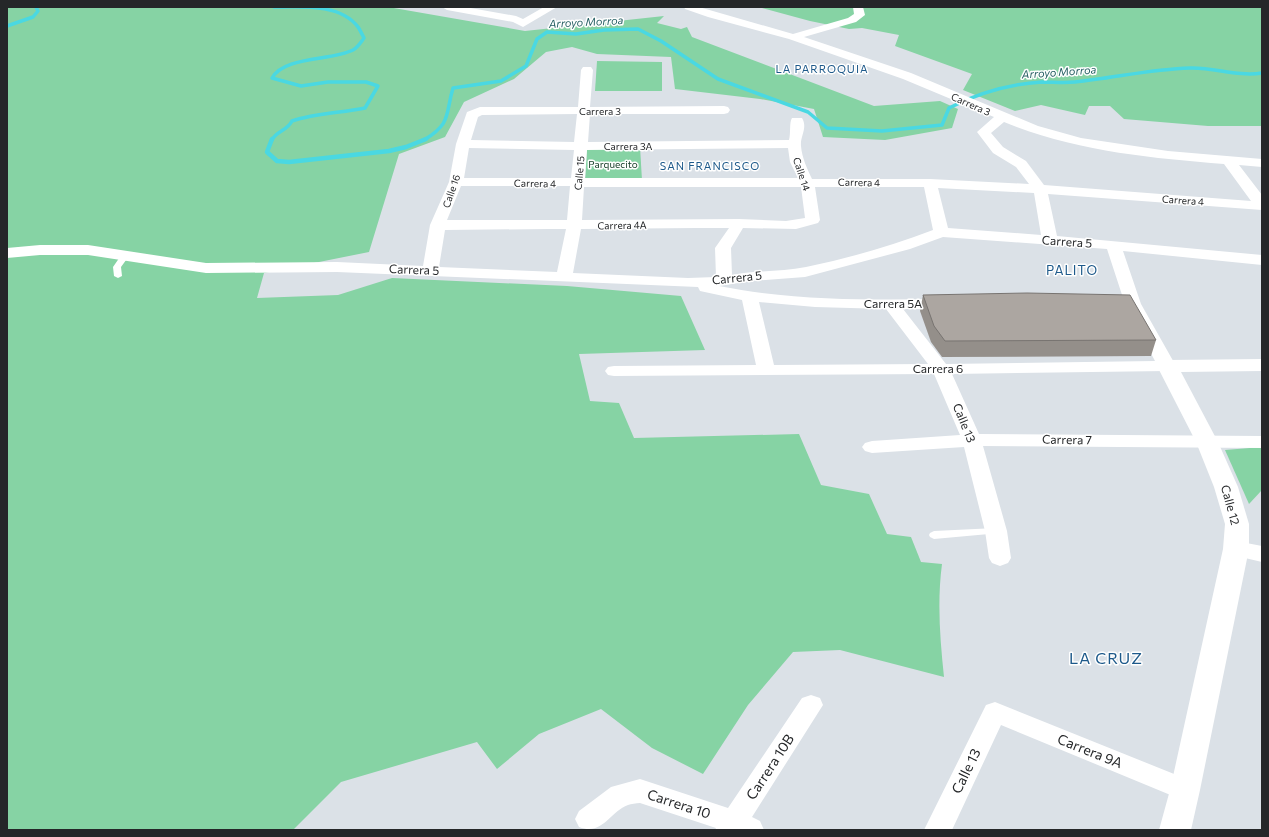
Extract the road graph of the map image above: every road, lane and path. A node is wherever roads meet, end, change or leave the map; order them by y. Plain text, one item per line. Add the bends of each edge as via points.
1 (447, 7) edge
2 (552, 7) edge
3 (689, 7) edge
4 (858, 7) edge
5 (474, 9) edge
6 (793, 37) junction
7 (587, 70) dead end
8 (724, 110) dead end
9 (584, 111) junction
10 (475, 113) joint
11 (1002, 117) junction
12 (798, 121) dead end
13 (463, 144) junction
14 (794, 144) junction
15 (581, 146) junction
16 (1230, 162) junction
17 (1262, 163) edge
18 (456, 182) junction
19 (807, 182) junction
20 (930, 183) junction
21 (578, 184) junction
22 (1040, 189) junction
23 (1262, 206) edge
24 (739, 223) junction
25 (806, 224) joint
26 (438, 225) junction
27 (574, 225) junction
28 (941, 232) junction
29 (1050, 241) junction
30 (1113, 245) junction
31 (7, 253) edge
32 (125, 256) junction
33 (1262, 260) edge
34 (430, 270) junction
35 (118, 276) dead end
36 (564, 276) junction
37 (725, 281) junction
38 (688, 282) junction
39 (750, 297) junction
40 (961, 304) edge
41 (891, 305) junction
42 (1262, 365) edge
43 (1167, 366) junction
44 (941, 369) junction
45 (766, 370) junction
46 (614, 371) dead end
47 (972, 440) junction
48 (1207, 442) junction
49 (1262, 442) edge
50 (872, 447) dead end
51 (996, 531) junction
52 (934, 535) dead end
53 (1236, 549) junction
54 (1262, 554) edge
55 (1000, 558) dead end
56 (811, 705) dead end
57 (995, 712) joint
58 (1185, 790) junction
59 (589, 819) dead end
60 (738, 827) edge
61 (938, 830) edge
62 (1175, 830) edge

1 - 5 street
2 - 5 street via 523,24 516,19
3 - 6 street, Carrera 3
4 - 6 street via 860,16 852,20
6 - 11 street, Carrera 3 via 907,76
7 - 9 street, Calle 15
8 - 9 street, Carrera 3
9 - 10 street, Carrera 3
9 - 15 street, Calle 15
10 - 13 street, Calle 16 via 472,115
11 - 16 street, Carrera 3 via 1033,130 1080,142
11 - 22 street via 984,132 998,150 1021,164
12 - 14 street, Calle 14
13 - 15 street, Carrera 3A
13 - 18 street, Calle 16
14 - 15 street, Carrera 3A
14 - 19 street, Calle 14 via 797,162
15 - 21 street, Calle 15
16 - 17 street, Carrera 3
16 - 23 street
18 - 21 street, Carrera 4
18 - 26 street, Calle 16
19 - 20 street, Carrera 4
19 - 21 street, Carrera 4
19 - 25 street, Calle 14 via 813,220
20 - 22 street, Carrera 4
20 - 28 street
21 - 27 street, Calle 15
22 - 23 street, Carrera 4
22 - 29 street
24 - 25 street, Carrera 4A
24 - 27 street, Carrera 4A
24 - 37 street via 723,248
26 - 27 street, Carrera 4A
26 - 34 street, Calle 16
27 - 36 street, Calle 15
28 - 29 street, Carrera 5
28 - 37 street, Carrera 5 via 905,246 805,272 751,276
29 - 30 street, Carrera 5
30 - 33 street, Carrera 5
30 - 43 street, Calle 12 via 1125,304
31 - 32 street, Carrera 5 via 88,250
32 - 34 street, Carrera 5 via 206,268 337,267
32 - 35 lane via 117,267
34 - 36 street, Carrera 5
36 - 38 street, Carrera 5
37 - 38 street, Carrera 5
38 - 39 street, Carrera 5A
39 - 41 street, Carrera 5A
39 - 45 street
40 - 41 street, Carrera 5A
41 - 44 street, Calle 13
42 - 43 street, Carrera 6
43 - 44 street, Carrera 6
43 - 48 street, Calle 12
44 - 45 street, Carrera 6
44 - 47 street, Calle 13
45 - 46 street, Carrera 6
47 - 48 street, Carrera 7
47 - 50 street, Carrera 7
47 - 51 street, Calle 13
48 - 49 street, Carrera 7
48 - 53 street, Calle 12 via 1226,487 1237,524
51 - 52 lane
51 - 55 street, Calle 13
53 - 54 street
53 - 58 street, Calle 12
56 - 60 street, Carrera 10B
57 - 58 street, Carrera 9A
57 - 61 street, Calle 13
58 - 62 street, Calle 12
59 - 60 street, Carrera 10 via 620,795 640,791

